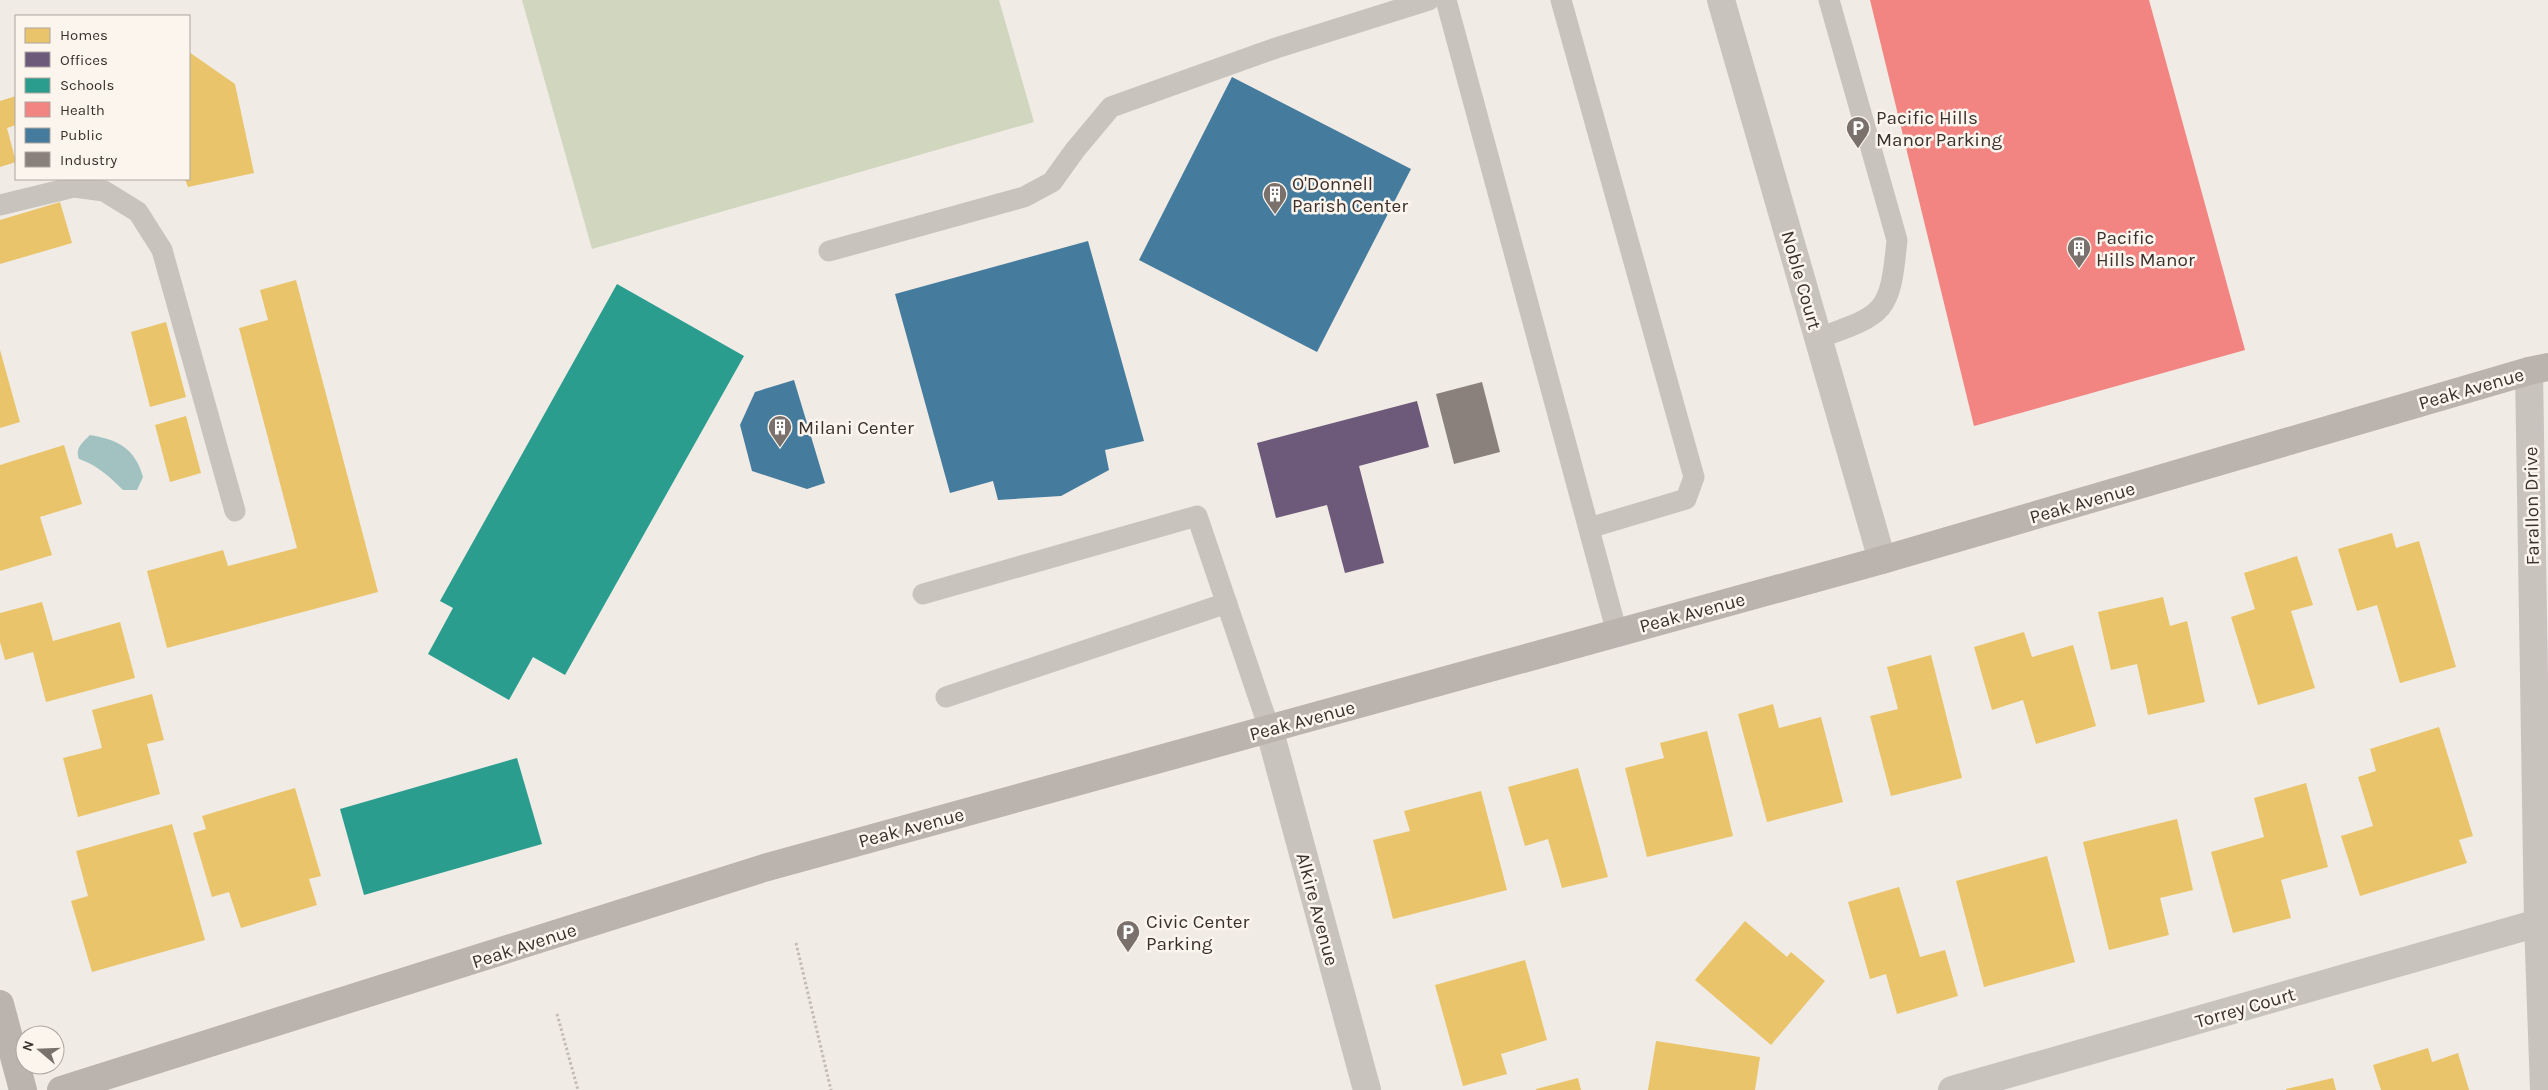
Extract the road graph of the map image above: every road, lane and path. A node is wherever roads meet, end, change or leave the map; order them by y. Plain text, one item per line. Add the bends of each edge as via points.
1 (1429, 0) edge
2 (1446, 0) edge
3 (1561, 0) edge
4 (1721, 0) edge
5 (1829, 0) edge
6 (0, 205) edge
7 (829, 251) dead end
8 (1818, 338) junction
9 (2539, 369) edge
10 (235, 511) dead end
11 (1589, 528) junction
12 (1882, 560) junction
13 (923, 594) dead end
14 (1227, 603) junction
15 (1617, 633) junction
16 (946, 697) dead end
17 (1269, 728) junction
18 (2538, 924) junction
19 (796, 943) dead end
20 (0, 1004) edge
21 (557, 1014) dead end
22 (24, 1090) edge
23 (61, 1090) edge
24 (578, 1090) edge
25 (831, 1090) edge
26 (1368, 1090) edge
27 (1952, 1090) edge
28 (2544, 1090) edge

1 - 7 lane via 1276,48 1112,107 1052,182 1024,197
2 - 11 lane
3 - 11 lane via 1694,477 1686,499
4 - 8 street, Noble Court
5 - 8 lane via 1897,240 1893,281 1882,308 1864,322
6 - 10 lane via 74,187 104,191 138,212 162,250
8 - 12 street, Noble Court
9 - 12 street, Peak Avenue
9 - 18 street, Farallon Drive
11 - 15 lane
12 - 15 street, Peak Avenue
13 - 14 lane via 1197,516
14 - 16 lane
14 - 17 lane
15 - 17 street, Peak Avenue
17 - 23 street, Peak Avenue via 764,868
17 - 26 street, Alkire Avenue
18 - 27 street, Torrey Court
18 - 28 street, Farallon Drive
19 - 25 path
20 - 22 street
21 - 24 path

